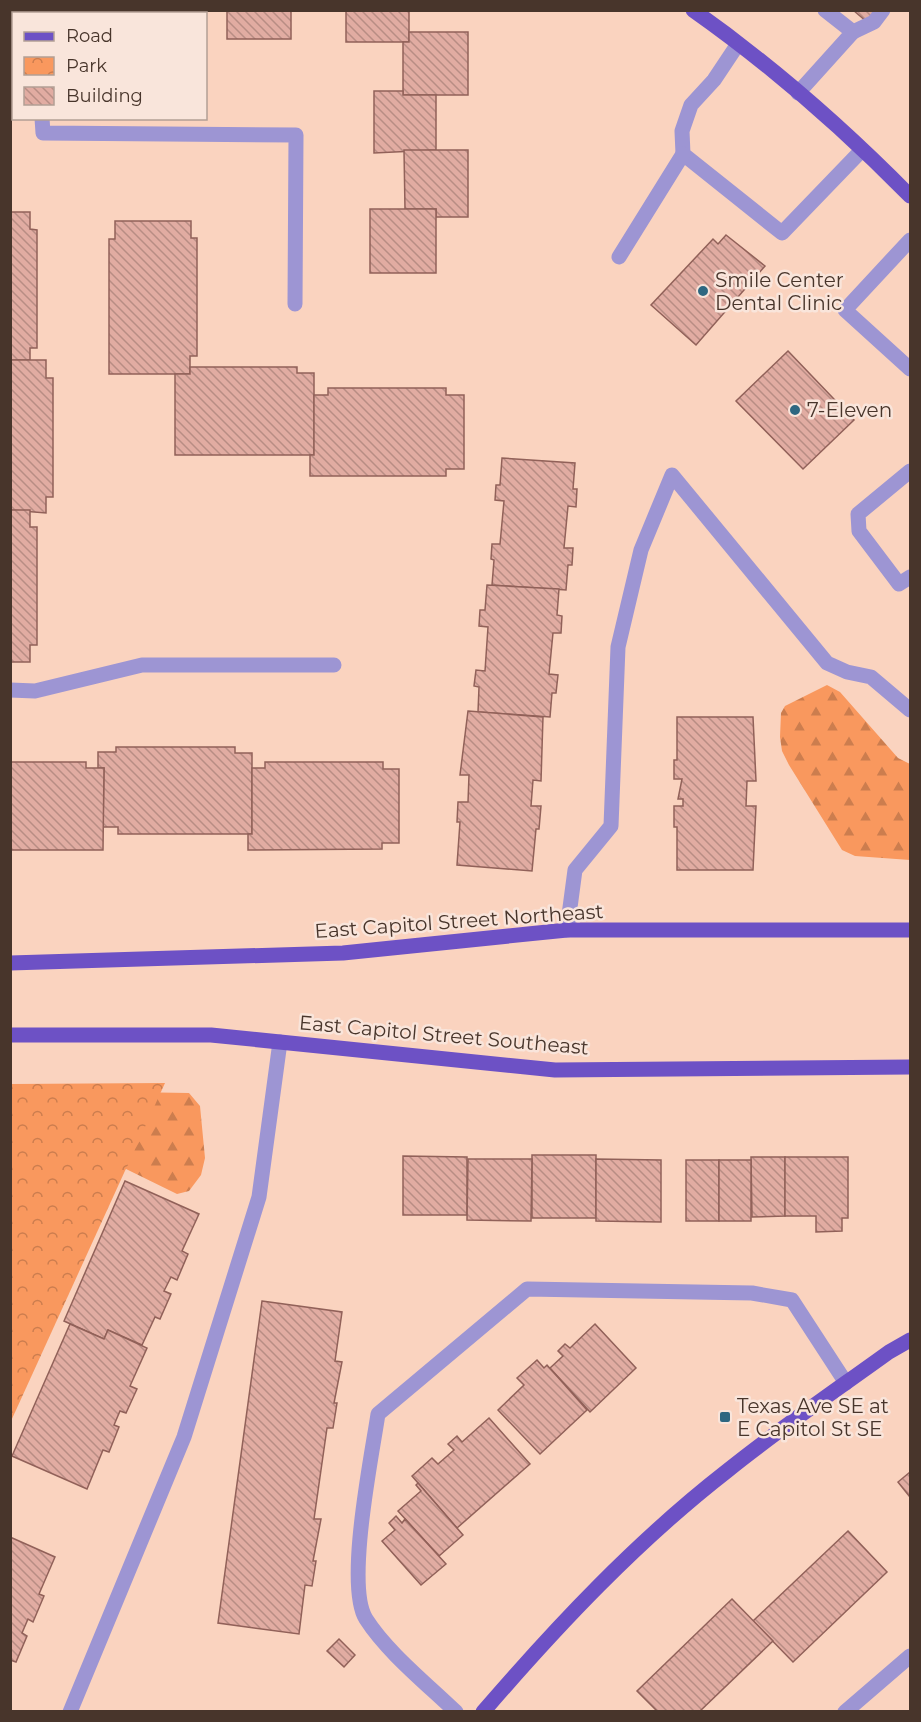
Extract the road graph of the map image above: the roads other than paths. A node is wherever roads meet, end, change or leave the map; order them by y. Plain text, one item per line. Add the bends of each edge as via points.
1 (825, 10) edge
2 (883, 10) edge
3 (698, 12) edge
4 (853, 32) junction
5 (738, 45) junction
6 (798, 93) junction
7 (42, 120) edge
8 (862, 150) junction
9 (683, 154) junction
10 (910, 196) edge
11 (910, 240) edge
12 (619, 257) dead end
13 (295, 304) dead end
14 (910, 369) edge
15 (910, 471) edge
16 (910, 577) edge
17 (334, 665) dead end
18 (10, 690) edge
19 (910, 710) edge
20 (567, 930) junction
21 (910, 930) edge
22 (10, 963) edge
23 (10, 1035) edge
24 (280, 1042) junction
25 (910, 1067) edge
26 (910, 1329) edge
27 (910, 1340) edge
28 (889, 1352) junction
29 (846, 1383) junction
30 (910, 1656) edge
31 (70, 1712) edge
32 (456, 1712) edge
33 (483, 1712) edge
34 (845, 1712) edge

1 - 4 lane
2 - 4 lane via 874,22
3 - 5 main road
4 - 6 lane
5 - 6 main road
5 - 9 lane via 691,105 682,131
6 - 8 main road
7 - 13 lane via 43,133 297,135
8 - 9 lane via 782,234
8 - 10 main road
9 - 12 lane
11 - 14 lane via 845,310
15 - 16 lane via 858,514 859,531 899,584
17 - 18 lane via 142,665 35,690
19 - 20 lane via 871,677 827,663 672,475 641,550 618,647 611,826 575,870
20 - 21 main road, East Capitol Street Northeast
20 - 22 main road, East Capitol Street Northeast via 343,953
23 - 24 main road, East Capitol Street Southeast via 211,1035
24 - 25 main road, East Capitol Street Southeast via 555,1070
24 - 31 lane via 258,1197 198,1391 183,1437
26 - 28 main road
27 - 28 main road
28 - 29 main road
29 - 32 lane via 792,1300 752,1293 527,1288 378,1414 358,1583 365,1617
29 - 33 main road via 726,1471 641,1546 580,1605
30 - 34 lane

